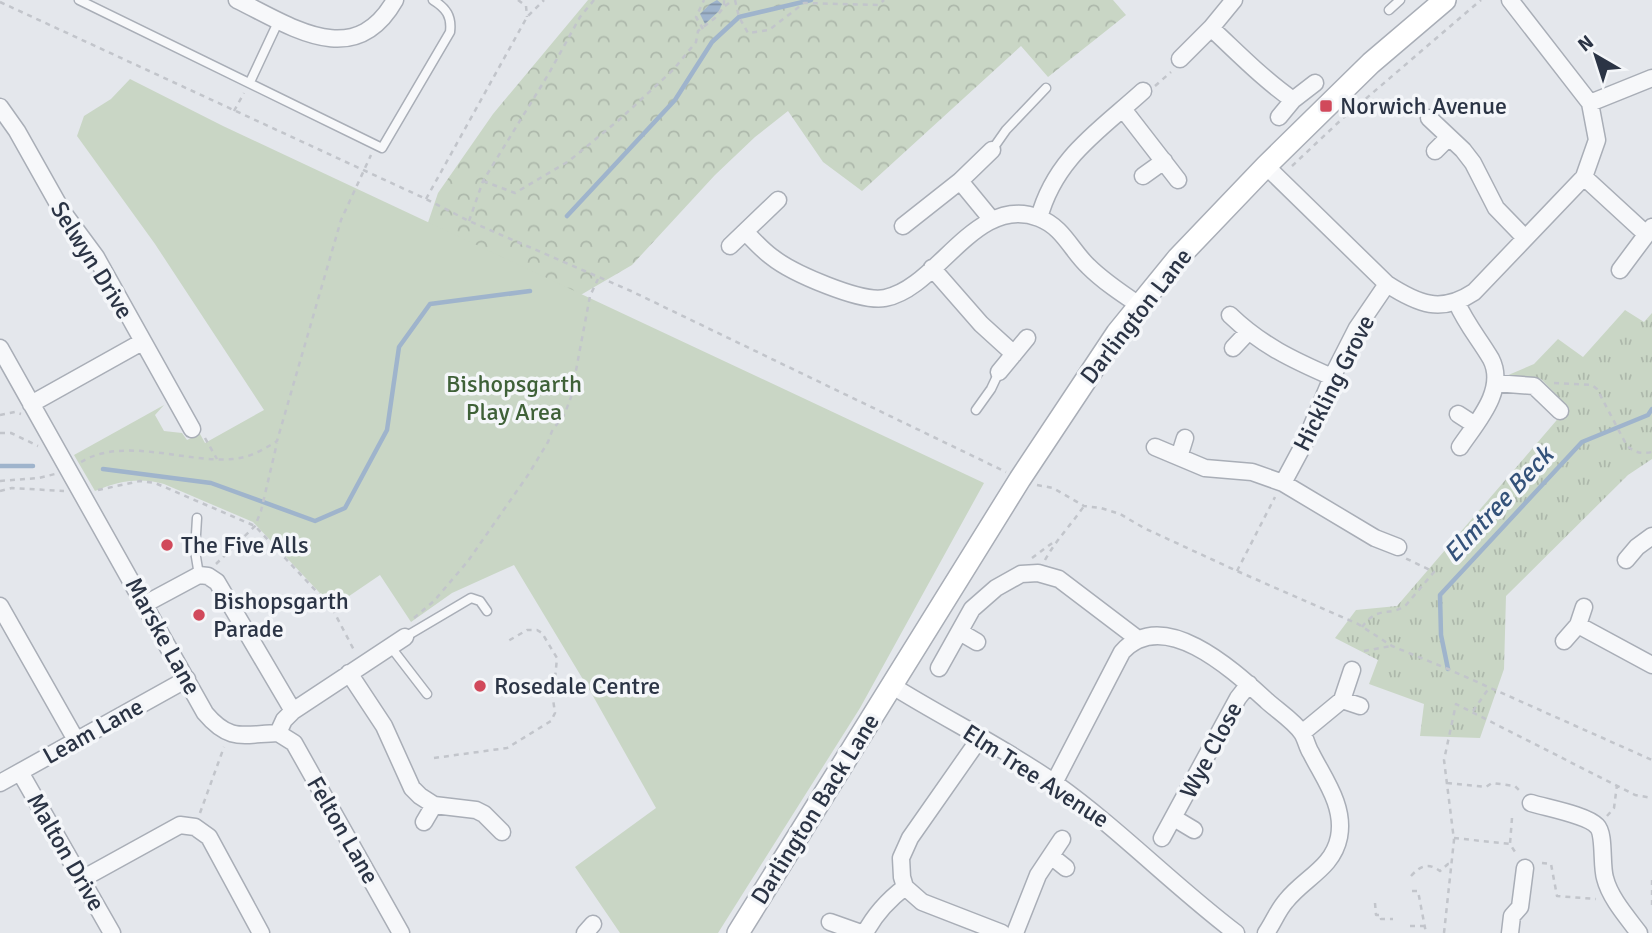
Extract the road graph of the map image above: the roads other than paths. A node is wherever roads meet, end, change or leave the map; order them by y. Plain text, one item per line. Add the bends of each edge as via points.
1 (79, 0) edge
2 (395, 0) edge
3 (433, 0) edge
4 (1234, 0) edge
5 (1400, 0) edge
6 (1445, 0) edge
7 (1510, 0) edge
8 (243, 1) edge
9 (1389, 10) dead end
10 (279, 20) junction
11 (1211, 28) junction
12 (1180, 59) road end
13 (1652, 78) edge
14 (250, 82) junction
15 (1315, 83) dead end
16 (1046, 88) dead end
17 (1143, 91) road end
18 (1293, 100) junction
19 (1590, 103) junction
20 (0, 107) edge
21 (1123, 109) junction
22 (1279, 117) dead end
23 (1429, 118) dead end
24 (1449, 137) junction
25 (992, 150) joint
26 (1435, 151) dead end
27 (1164, 161) junction
28 (1266, 166) junction
29 (1143, 176) dead end
30 (1584, 177) junction
31 (1178, 180) dead end
32 (960, 181) junction
33 (778, 200) dead end
34 (1039, 218) junction
35 (992, 220) junction
36 (903, 226) dead end
37 (1649, 230) edge
38 (745, 232) junction
39 (1525, 237) junction
40 (730, 246) dead end
41 (932, 268) junction
42 (1620, 270) dead end
43 (1387, 284) junction
44 (1457, 303) junction
45 (1139, 305) junction
46 (1230, 315) dead end
47 (1248, 332) junction
48 (1027, 338) dead end
49 (142, 342) junction
50 (0, 348) edge
51 (1233, 348) dead end
52 (1014, 354) junction
53 (999, 372) joint
54 (1332, 377) junction
55 (1495, 383) junction
56 (29, 410) junction
57 (976, 410) dead end
58 (1560, 411) dead end
59 (183, 413) junction
60 (1458, 414) dead end
61 (167, 422) dead end
62 (1475, 425) junction
63 (196, 430) road end
64 (1185, 438) dead end
65 (1156, 447) dead end
66 (1460, 447) dead end
67 (1179, 457) junction
68 (1283, 483) junction
69 (197, 518) dead end
70 (1652, 536) edge
71 (1375, 538) junction
72 (1398, 551) road end
73 (1367, 553) dead end
74 (1626, 560) dead end
75 (205, 572) junction
76 (145, 604) junction
77 (0, 606) edge
78 (1584, 607) dead end
79 (487, 611) dead end
80 (1578, 625) junction
81 (960, 632) junction
82 (405, 637) joint
83 (1138, 639) junction
84 (1564, 641) dead end
85 (977, 642) dead end
86 (390, 646) junction
87 (1652, 665) edge
88 (939, 668) dead end
89 (355, 669) junction
90 (1352, 670) dead end
91 (187, 679) junction
92 (1249, 684) junction
93 (891, 685) junction
94 (426, 694) dead end
95 (1342, 700) junction
96 (1360, 706) dead end
97 (293, 711) junction
98 (278, 733) junction
99 (1302, 733) junction
100 (980, 738) junction
101 (76, 740) junction
102 (20, 772) junction
103 (0, 783) edge
104 (1054, 783) junction
105 (1531, 803) road end
106 (434, 805) junction
107 (1174, 818) junction
108 (424, 822) dead end
109 (1194, 830) dead end
110 (502, 832) dead end
111 (1162, 838) dead end
112 (1062, 839) dead end
113 (1051, 856) junction
114 (1523, 864) road end
115 (1066, 868) dead end
116 (82, 879) junction
117 (905, 887) junction
118 (830, 922) dead end
119 (112, 933) edge
120 (261, 933) edge
121 (401, 933) edge
122 (738, 933) edge
123 (863, 933) edge
124 (1002, 933) edge
125 (1015, 933) edge
126 (1236, 933) edge
127 (1266, 933) edge
128 (1510, 933) edge
129 (1639, 933) edge

1 - 14 lane
2 - 10 street via 377,24 352,38 315,37
3 - 14 lane via 448,14 450,32 382,148
4 - 11 street
5 - 9 lane
6 - 28 street, Darlington Lane via 1371,63
7 - 19 street
8 - 10 street
10 - 14 lane
11 - 12 street
11 - 18 street
13 - 19 street
15 - 18 street
16 - 25 lane
17 - 21 street
18 - 22 street
19 - 30 street via 1597,140
20 - 49 street, Selwyn Drive via 62,211 96,257
21 - 27 street
21 - 34 street via 1066,161
23 - 24 street
24 - 26 street
24 - 39 street via 1473,163 1496,208
25 - 32 street
27 - 29 street
27 - 31 street
28 - 43 street
28 - 45 street, Darlington Lane
30 - 37 street
30 - 39 street
32 - 35 street
32 - 36 street
33 - 38 street
34 - 35 street via 1025,215
34 - 45 street via 1064,236 1087,266
35 - 41 street
37 - 42 street
38 - 40 street
38 - 41 street via 786,266 854,296 899,294
39 - 44 street via 1474,292
41 - 52 street
43 - 44 street via 1410,299 1432,305
43 - 54 street, Hickling Grove
44 - 55 street via 1493,363
45 - 93 street, Darlington Lane via 1020,478
46 - 47 street
47 - 51 street
47 - 54 street via 1280,354
48 - 52 street
49 - 56 street
49 - 59 street, Selwyn Drive
50 - 56 street, Marske Lane
52 - 53 street
53 - 57 lane
54 - 68 street, Hickling Grove
55 - 58 street via 1534,386
55 - 62 street
56 - 76 street, Marske Lane
59 - 61 street
59 - 63 street, Selwyn Drive
60 - 62 street
62 - 66 street
64 - 67 street
65 - 67 street
67 - 68 street via 1205,468 1252,472
68 - 71 street
69 - 75 lane via 195,551
70 - 74 street
71 - 72 street
71 - 73 street
75 - 76 street
75 - 97 street via 217,582
76 - 91 street, Marske Lane
77 - 101 street
78 - 80 street
79 - 82 lane via 471,598
80 - 84 street
80 - 87 street
81 - 83 street via 972,609 996,588 1034,567 1067,584
81 - 85 street
81 - 88 street
82 - 86 street
83 - 92 street via 1155,635 1202,649
83 - 104 street via 1122,652
86 - 89 street
86 - 94 lane
89 - 97 street
89 - 106 street via 412,788
90 - 95 street
91 - 98 street, Marske Lane via 205,713 220,729 241,736
91 - 101 street, Leam Lane
92 - 99 street
92 - 107 street, Wye Close
93 - 100 street, Elm Tree Avenue
93 - 122 street, Darlington Back Lane
95 - 96 street
95 - 99 street
97 - 98 street
98 - 121 street, Felton Lane via 294,743
99 - 127 street via 1337,805 1339,841 1319,872 1286,901
100 - 104 street, Elm Tree Avenue
100 - 117 street via 910,838 901,858
101 - 102 street, Leam Lane
102 - 103 street, Leam Lane
102 - 116 street, Malton Drive
104 - 126 street, Elm Tree Avenue via 1116,829
105 - 129 street via 1589,820 1598,827 1605,880
106 - 108 street
106 - 110 street via 475,810
107 - 109 street, Wye Close
107 - 111 street, Wye Close
112 - 113 street
113 - 115 street
113 - 125 street via 1038,875
114 - 128 street via 1520,907 1511,916
116 - 119 street, Malton Drive
116 - 120 street via 180,825 195,827 209,838
117 - 123 street via 892,896
117 - 124 street via 930,906
118 - 123 street

